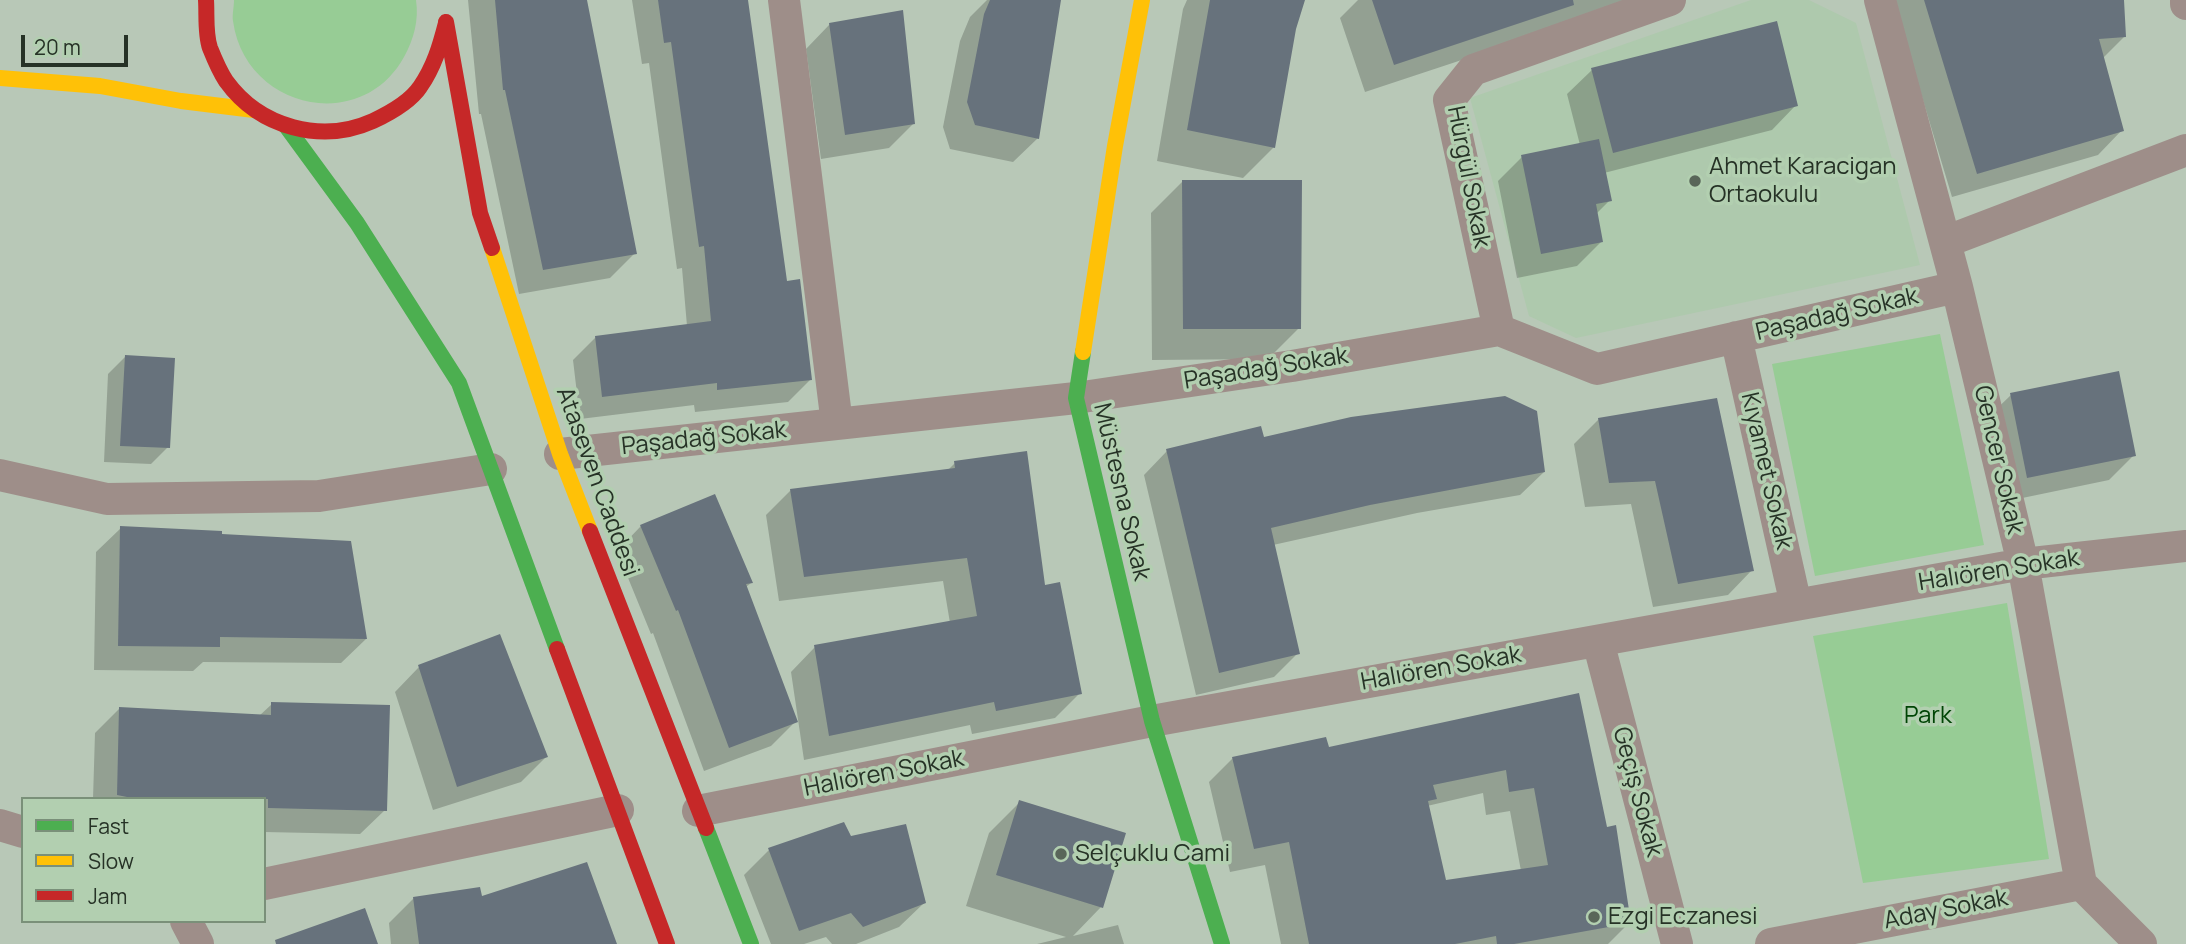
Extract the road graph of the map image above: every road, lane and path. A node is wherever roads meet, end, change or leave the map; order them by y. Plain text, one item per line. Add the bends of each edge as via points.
1 (206, 0) edge
2 (784, 0) edge
3 (1142, 0) edge
4 (1670, 0) edge
5 (1880, 0) edge
6 (0, 78) edge
7 (254, 110) junction
8 (286, 126) junction
9 (2186, 150) edge
10 (1945, 242) junction
11 (1957, 287) junction
12 (1499, 330) junction
13 (1736, 337) junction
14 (1076, 398) junction
15 (837, 424) junction
16 (560, 454) junction
17 (491, 469) junction
18 (0, 475) edge
19 (2186, 546) edge
20 (2023, 565) junction
21 (1796, 605) junction
22 (1598, 641) junction
23 (1152, 722) junction
24 (618, 810) junction
25 (698, 811) junction
26 (0, 825) edge
27 (21, 831) edge
28 (266, 884) edge
29 (2081, 884) junction
30 (187, 923) edge
31 (198, 944) edge
32 (667, 944) edge
33 (751, 944) edge
34 (1222, 944) edge
35 (1677, 944) edge
36 (1770, 944) edge
37 (2141, 944) edge

1 - 7 main road via 209,45 226,81
2 - 15 street
3 - 14 main road, Müstesna Sokak
4 - 12 street, Hürgül Sokak via 1473,70 1449,100
5 - 10 street, Gencer Sokak
6 - 7 main road via 100,86
7 - 8 main road
8 - 16 main road, Ataseven Caddesi via 322,133 358,128 391,113 419,89 437,57 446,17 480,213
8 - 17 main road via 357,223 458,383
9 - 10 street
10 - 11 street, Gencer Sokak
11 - 13 street, Paşadağ Sokak
11 - 20 street, Gencer Sokak
12 - 13 street, Paşadağ Sokak via 1597,369
12 - 14 street, Paşadağ Sokak
13 - 21 street, Kıyamet Sokak
14 - 15 street, Paşadağ Sokak
14 - 23 main road, Müstesna Sokak
15 - 16 street, Paşadağ Sokak
16 - 25 main road, Ataseven Caddesi
17 - 18 street via 319,496 107,499
17 - 24 main road
19 - 20 street, Halıören Sokak
20 - 21 street, Halıören Sokak
20 - 29 street, Gencer Sokak
21 - 22 street, Halıören Sokak
22 - 23 street, Halıören Sokak
22 - 35 street, Geçiş Sokak
23 - 25 street, Halıören Sokak
23 - 34 main road, Müstesna Sokak
24 - 28 street
24 - 32 main road
25 - 33 main road, Ataseven Caddesi
26 - 27 street
29 - 36 street, Aday Sokak
29 - 37 street
30 - 31 street

